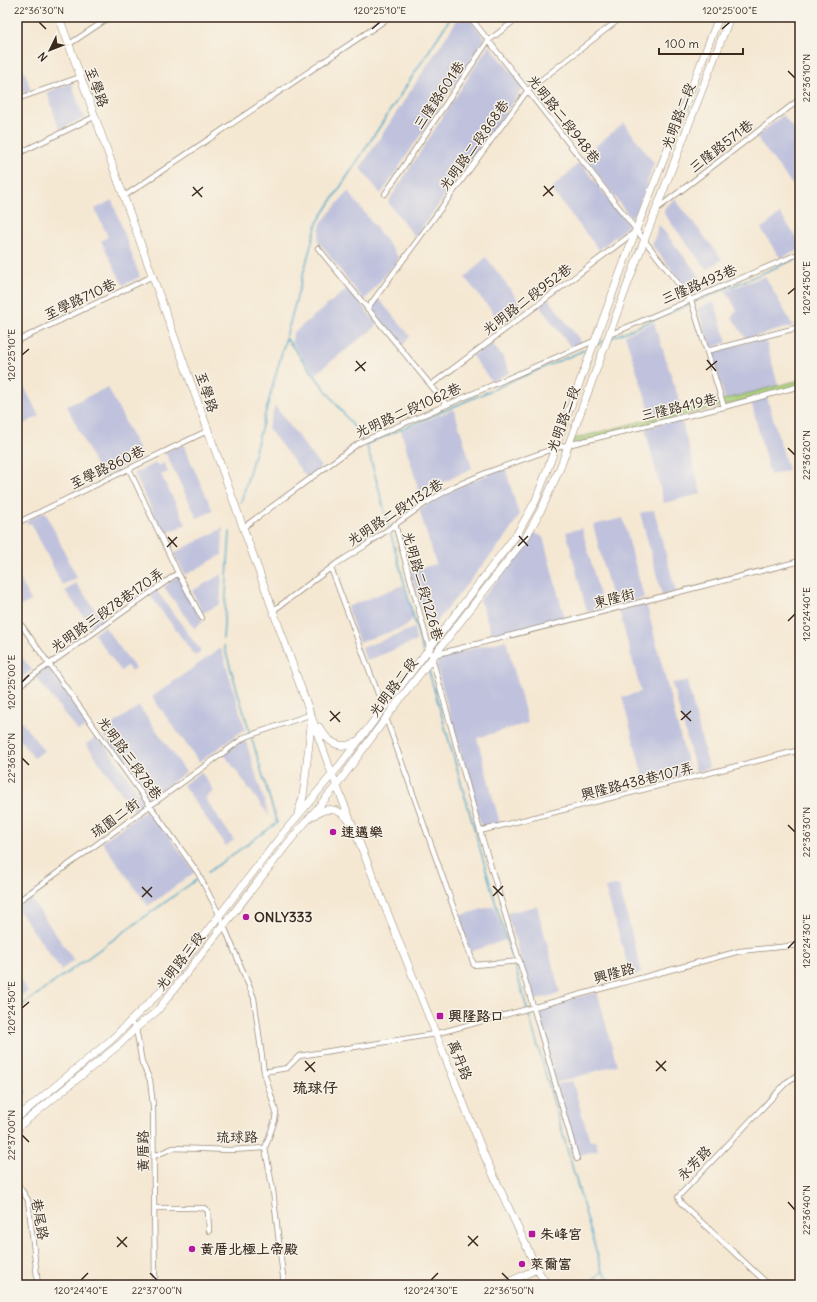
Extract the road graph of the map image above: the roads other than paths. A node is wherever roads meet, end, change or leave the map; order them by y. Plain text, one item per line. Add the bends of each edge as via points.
1 (59, 17) edge
2 (110, 17) edge
3 (390, 17) edge
4 (470, 17) edge
5 (519, 17) edge
6 (622, 17) edge
7 (719, 17) edge
8 (730, 17) edge
9 (488, 40) junction
10 (68, 46) junction
11 (80, 77) junction
12 (528, 90) junction
13 (17, 99) edge
14 (800, 99) edge
15 (94, 116) junction
16 (17, 154) edge
17 (385, 194) dead end
18 (123, 197) junction
19 (656, 210) junction
20 (640, 235) junction
21 (318, 248) dead end
22 (800, 253) edge
23 (153, 276) junction
24 (692, 302) junction
25 (367, 308) junction
26 (800, 327) edge
27 (608, 336) junction
28 (596, 340) junction
29 (17, 341) edge
30 (707, 352) junction
31 (431, 385) junction
32 (800, 386) edge
33 (447, 405) junction
34 (724, 407) junction
35 (207, 431) junction
36 (562, 447) junction
37 (129, 469) junction
38 (17, 523) edge
39 (395, 524) junction
40 (244, 527) junction
41 (800, 561) edge
42 (331, 568) junction
43 (178, 573) junction
44 (274, 610) junction
45 (202, 618) dead end
46 (17, 619) edge
47 (431, 654) junction
48 (48, 665) junction
49 (17, 687) edge
50 (383, 707) junction
51 (312, 714) junction
52 (386, 718) junction
53 (358, 740) junction
54 (800, 750) edge
55 (332, 774) junction
56 (337, 784) junction
57 (151, 806) junction
58 (296, 817) junction
59 (305, 822) junction
60 (353, 825) junction
61 (480, 831) junction
62 (17, 902) edge
63 (219, 914) junction
64 (224, 925) junction
65 (800, 944) edge
66 (515, 961) junction
67 (529, 1007) junction
68 (130, 1022) junction
69 (136, 1028) junction
70 (435, 1034) junction
71 (264, 1072) junction
72 (800, 1073) edge
73 (17, 1118) edge
74 (17, 1128) edge
75 (265, 1148) junction
76 (154, 1156) junction
77 (577, 1159) dead end
78 (17, 1183) edge
79 (155, 1208) junction
80 (209, 1231) dead end
81 (537, 1269) junction
82 (38, 1285) edge
83 (156, 1285) edge
84 (284, 1285) edge
85 (502, 1285) edge
86 (547, 1285) edge
87 (768, 1285) edge

1 - 10 street, 至學路
2 - 10 street
3 - 18 street
4 - 9 street, 光明路二段948巷
5 - 9 street, 三隆路601巷
6 - 12 street, 光明路二段868巷
7 - 20 street, 光明路二段
8 - 19 street, 光明路二段
9 - 12 street, 光明路二段948巷
9 - 17 street, 三隆路601巷
10 - 11 street, 至學路
11 - 13 street
11 - 15 street, 至學路
12 - 20 street, 光明路二段948巷
12 - 25 street, 光明路二段868巷
14 - 19 street, 三隆路571巷
15 - 16 street
15 - 18 street, 至學路
18 - 23 street, 至學路
19 - 20 street, 光明路二段
20 - 24 street, 光明路二段948巷
20 - 27 street, 光明路二段
20 - 28 street, 光明路二段
20 - 31 street, 光明路二段952巷
21 - 25 street
22 - 24 street, 三隆路493巷
23 - 29 street, 至學路710巷
23 - 35 street, 至學路
24 - 27 street, 三隆路493巷
24 - 30 street
25 - 31 street
26 - 30 street
27 - 36 street, 光明路二段
28 - 33 street, 光明路二段1062巷
28 - 36 street, 光明路二段
30 - 34 street
31 - 33 street
32 - 34 street, 三隆路419巷
33 - 40 street, 光明路二段1062巷 via 359,442
34 - 36 street, 三隆路419巷
35 - 37 street, 至學路860巷
35 - 40 street, 至學路
36 - 39 street, 光明路二段1132巷 via 511,463 453,487
36 - 47 street, 光明路二段 via 517,534
36 - 47 street, 光明路二段 via 542,508 526,537
37 - 38 street, 至學路860巷
37 - 43 street
39 - 42 street, 光明路二段1132巷
39 - 47 street, 光明路二段1226巷
40 - 44 street, 至學路
41 - 47 street, 東隆街
42 - 44 street, 光明路二段1132巷
42 - 50 street
43 - 45 street
43 - 48 street, 光明路三段78巷170弄
44 - 51 street, 至學路
46 - 48 street, 光明路三段78巷
47 - 50 street, 光明路二段
47 - 52 street, 光明路二段
47 - 61 street, 光明路二段1226巷
48 - 49 street, 光明路三段78巷170弄
48 - 57 street, 光明路三段78巷
50 - 53 street, 光明路二段
51 - 53 street via 329,742 346,746
51 - 55 street, 至學路
51 - 57 street, 琉園二街 via 245,737
51 - 58 street via 303,797
52 - 56 street, 光明路二段
52 - 66 street via 474,965
53 - 55 street, 光明路二段
54 - 61 street, 興隆路438巷107弄
55 - 56 street, 萬丹路
55 - 58 street, 光明路三段
56 - 59 street, 光明路三段
56 - 60 street, 萬丹路
57 - 62 street, 琉園二街
57 - 63 street, 光明路三段78巷 via 198,873
58 - 63 street, 光明路三段
59 - 60 street via 315,814 336,810 345,815
59 - 64 street, 光明路三段
60 - 70 street, 萬丹路
61 - 66 street, 光明路二段1226巷
63 - 64 street, 琉球路
63 - 68 street, 光明路三段 via 159,993
64 - 69 street, 光明路三段 via 157,1011
64 - 71 street, 琉球路 via 254,998
65 - 67 street, 興隆路 via 740,951
66 - 67 street, 光明路二段1226巷
67 - 70 street, 興隆路
67 - 77 street, 光明路二段1226巷
68 - 69 street
68 - 73 street, 光明路三段
69 - 74 street, 光明路三段
69 - 76 street, 黃厝路 via 142,1063 150,1080
70 - 71 street via 299,1056 287,1068
70 - 81 street, 萬丹路 via 485,1157
71 - 75 street, 琉球路 via 276,1112
72 - 87 street, 永芳路 via 787,1082 678,1197
75 - 76 street, 琉球路 via 173,1148
75 - 84 street via 273,1191
76 - 79 street, 黃厝路
78 - 82 street, 巷尾路 via 28,1200
79 - 80 street via 204,1208 208,1211
79 - 83 street, 黃厝路
81 - 85 street
81 - 86 street, 萬丹路

